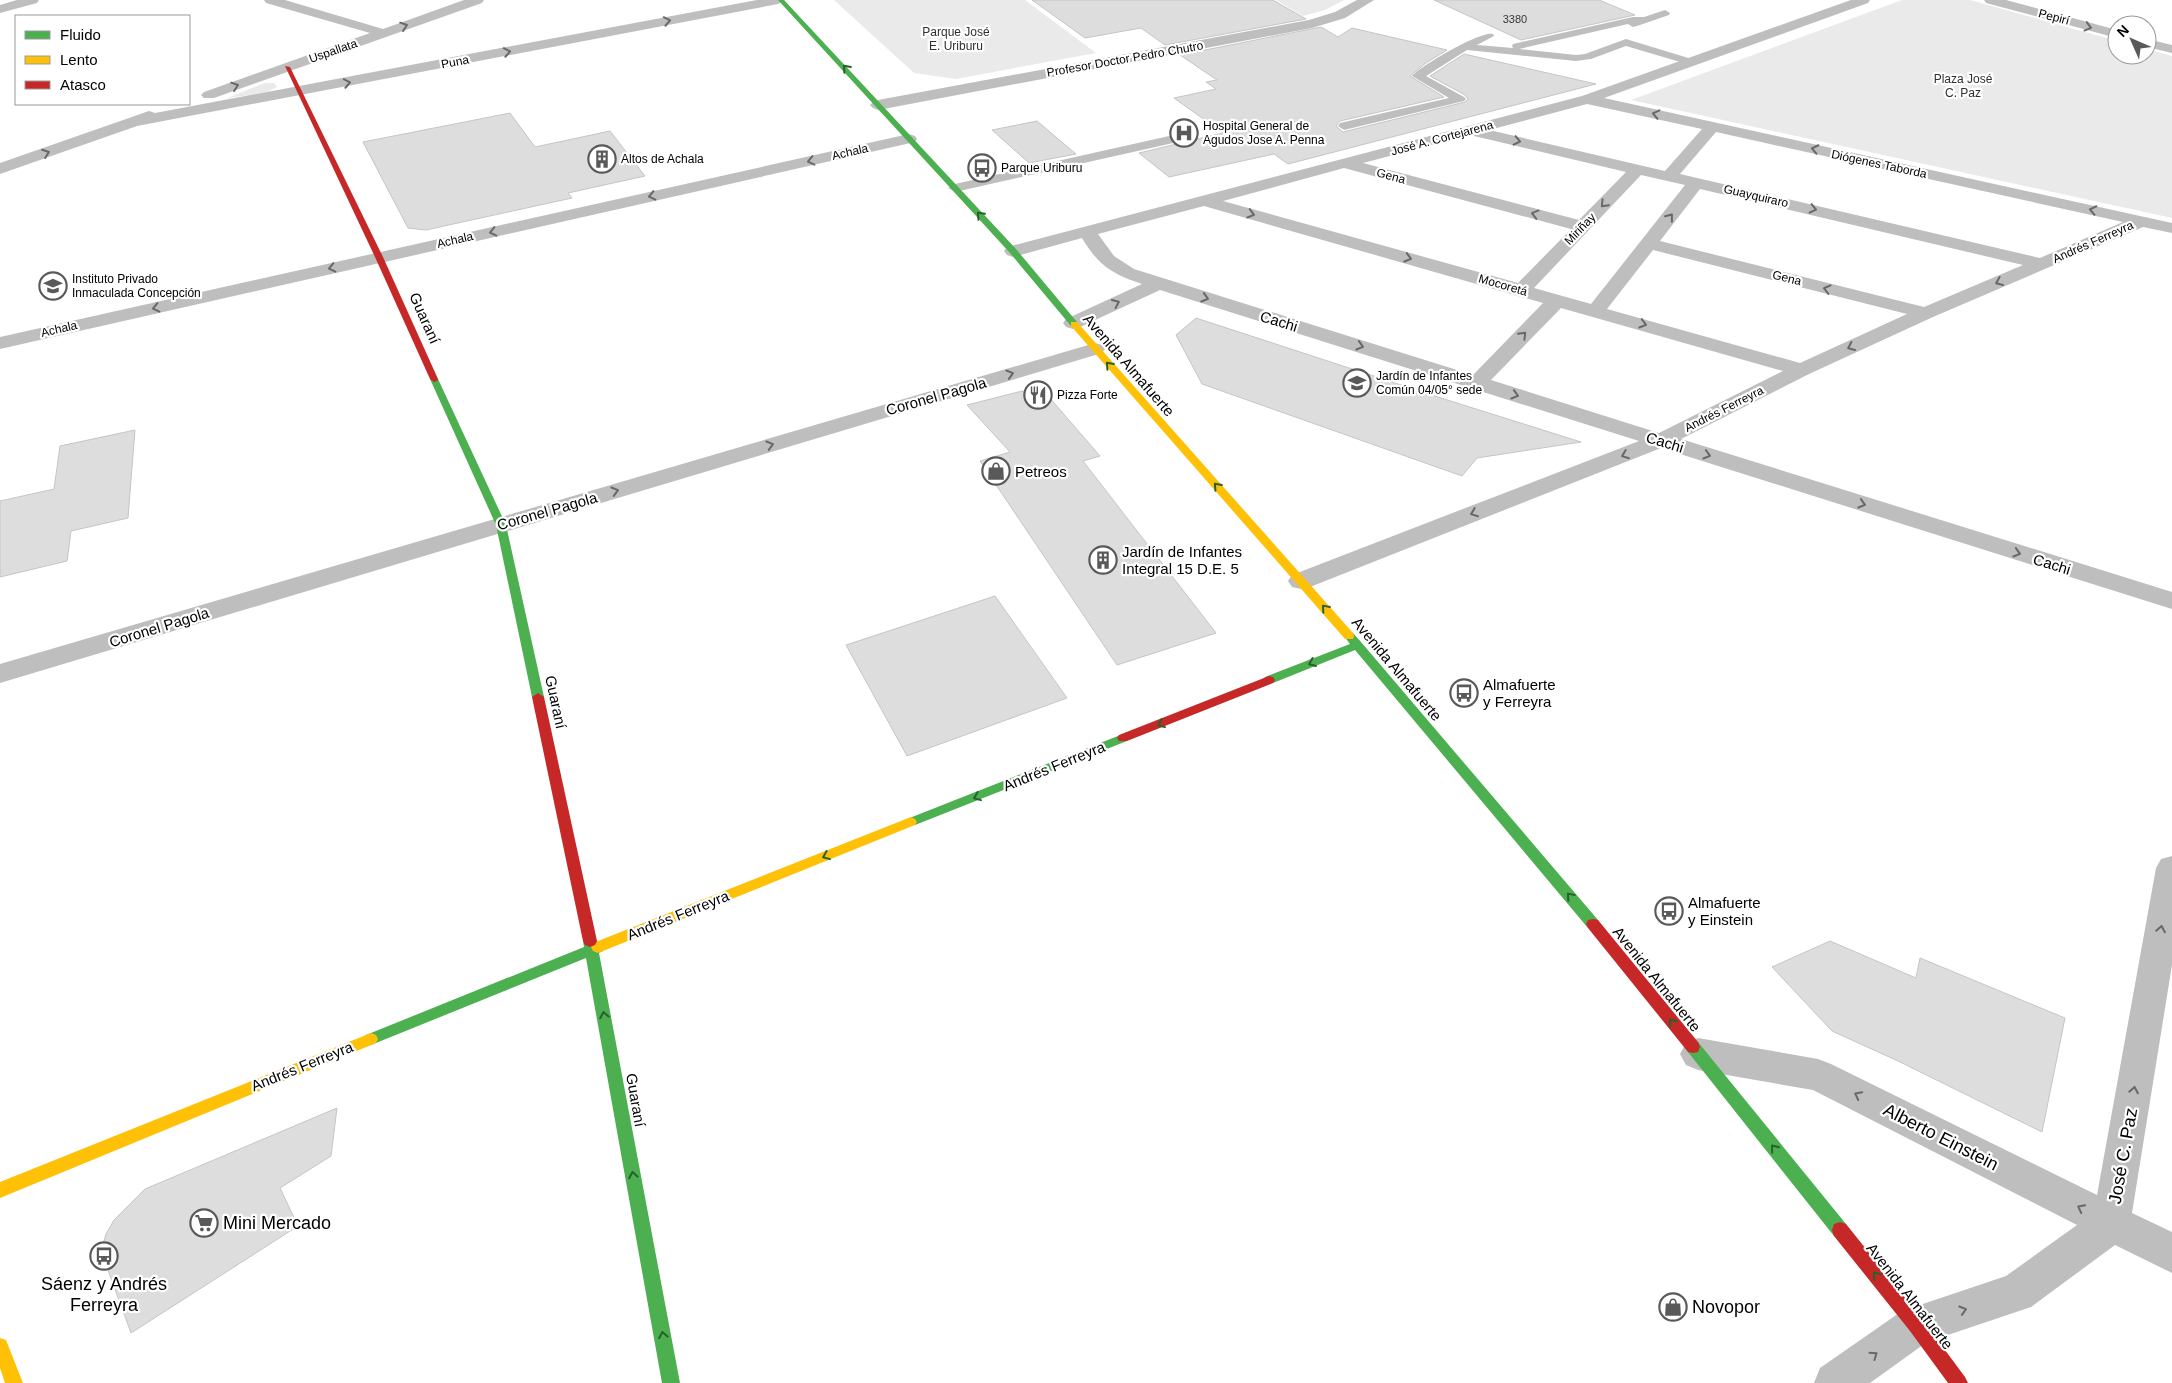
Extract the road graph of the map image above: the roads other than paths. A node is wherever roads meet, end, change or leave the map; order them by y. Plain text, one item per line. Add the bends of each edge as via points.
1 (32, 0) edge
2 (271, 0) edge
3 (477, 0) edge
4 (778, 0) edge
5 (782, 0) edge
6 (1367, 0) edge
7 (1863, 0) edge
8 (1990, 0) edge
9 (0, 9) edge
10 (1665, 13) dead end
11 (1646, 20) junction
12 (2107, 31) edge
13 (383, 33) junction
14 (1489, 36) dead end
15 (1626, 42) junction
16 (1464, 46) junction
17 (2157, 46) edge
18 (1504, 49) junction
19 (2172, 50) edge
20 (1690, 62) junction
21 (287, 67) junction
22 (1674, 68) junction
23 (300, 92) junction
24 (1587, 99) junction
25 (190, 102) edge
26 (181, 105) edge
27 (878, 105) junction
28 (131, 122) junction
29 (1344, 126) dead end
30 (1712, 127) junction
31 (1470, 130) junction
32 (1178, 138) dead end
33 (909, 139) junction
34 (1344, 163) junction
35 (0, 169) edge
36 (1638, 169) junction
37 (1670, 175) junction
38 (1697, 182) junction
39 (956, 188) junction
40 (1204, 200) junction
41 (2141, 221) junction
42 (1582, 226) junction
43 (2172, 228) edge
44 (1087, 231) junction
45 (1649, 244) junction
46 (1013, 251) junction
47 (380, 257) junction
48 (2043, 264) junction
49 (1159, 283) junction
50 (1522, 290) junction
51 (1557, 300) junction
52 (1596, 310) junction
53 (1926, 313) junction
54 (1073, 323) junction
55 (0, 343) edge
56 (1094, 349) junction
57 (1802, 370) junction
58 (1477, 383) junction
59 (1660, 441) junction
60 (501, 525) junction
61 (1301, 581) junction
62 (2172, 601) edge
63 (1356, 645) junction
64 (0, 674) edge
65 (2172, 868) edge
66 (592, 949) junction
67 (1698, 1054) junction
68 (0, 1190) edge
69 (2111, 1224) junction
70 (2172, 1253) edge
71 (1916, 1325) junction
72 (0, 1346) edge
73 (14, 1383) edge
74 (671, 1383) edge
75 (1835, 1383) edge
76 (1959, 1383) edge

1 - 9 street
2 - 13 street
13 -> 3 street, Uspallata
23 -> 4 street, Puna
27 -> 5 street, Avenida Almafuerte
6 - 27 street, Profesor Doctor Pedro Chutro via 1340,15 1303,26
7 - 20 street, José A. Cortejarena
8 -> 12 street, Pepirí
10 - 11 lane
11 - 15 lane via 1614,31 1612,35
11 - 18 lane via 1633,20
13 - 21 street, Uspallata
14 - 16 lane
15 - 18 lane via 1576,58
15 - 20 lane
15 - 22 lane
16 - 18 lane
16 - 29 lane via 1418,76 1460,99
17 - 19 street
20 - 22 street, José A. Cortejarena
21 - 23 street, Guaraní
25 -> 21 street, Uspallata
22 - 24 street, José A. Cortejarena
23 - 28 street, Puna
23 - 47 street, Guaraní
30 -> 24 street, Diógenes Taborda
24 - 31 street, José A. Cortejarena
26 - 28 street
27 - 33 street, Avenida Almafuerte
35 -> 28 street
30 - 37 street
41 -> 30 street, Diógenes Taborda
31 - 34 street, José A. Cortejarena
31 -> 36 street, Guayquiraro
32 - 39 lane
33 - 39 street, Avenida Almafuerte
33 -> 47 street, Achala
34 - 40 street, José A. Cortejarena
42 -> 34 street, Gena
36 - 37 street, Guayquiraro
36 -> 42 street, Miriñay
37 - 38 street, Guayquiraro
45 -> 38 street
38 -> 48 street, Guayquiraro
46 -> 39 street, Avenida Almafuerte
40 - 44 street, José A. Cortejarena
40 -> 50 street, Mocoretá
41 - 43 street, Diógenes Taborda
41 - 48 street, Andrés Ferreyra
42 - 50 street, Miriñay
44 - 46 street, José A. Cortejarena
44 - 49 street, Cachi via 1110,264
45 - 52 street
53 -> 45 street, Gena
46 - 54 street, Avenida Almafuerte
47 -> 55 street, Achala
47 - 60 street, Guaraní
48 -> 53 street, Andrés Ferreyra
54 -> 49 street
49 -> 58 street, Cachi
50 - 51 street, Mocoretá
51 - 52 street, Mocoretá
58 -> 51 street
52 -> 57 street, Mocoretá
53 -> 57 street, Andrés Ferreyra
54 - 56 street, Avenida Almafuerte
60 -> 56 street, Coronel Pagola
61 -> 56 street, Avenida Almafuerte
57 - 59 street, Andrés Ferreyra
58 -> 59 street, Cachi
59 -> 61 street, Andrés Ferreyra
59 -> 62 street, Cachi
60 - 64 street, Coronel Pagola
60 - 66 street, Guaraní
63 -> 61 street, Avenida Almafuerte
63 -> 66 street, Andrés Ferreyra
67 -> 63 street, Avenida Almafuerte via 1605,938
69 -> 65 street, José C. Paz
66 - 68 street, Andrés Ferreyra
74 -> 66 street, Guaraní
69 -> 67 street, Alberto Einstein via 1818,1075
71 -> 67 street, Avenida Almafuerte
69 - 70 street, Alberto Einstein
71 -> 69 street, José C. Paz via 2017,1294
75 -> 71 street, José C. Paz
71 - 76 street, Avenida Almafuerte
72 - 73 street

